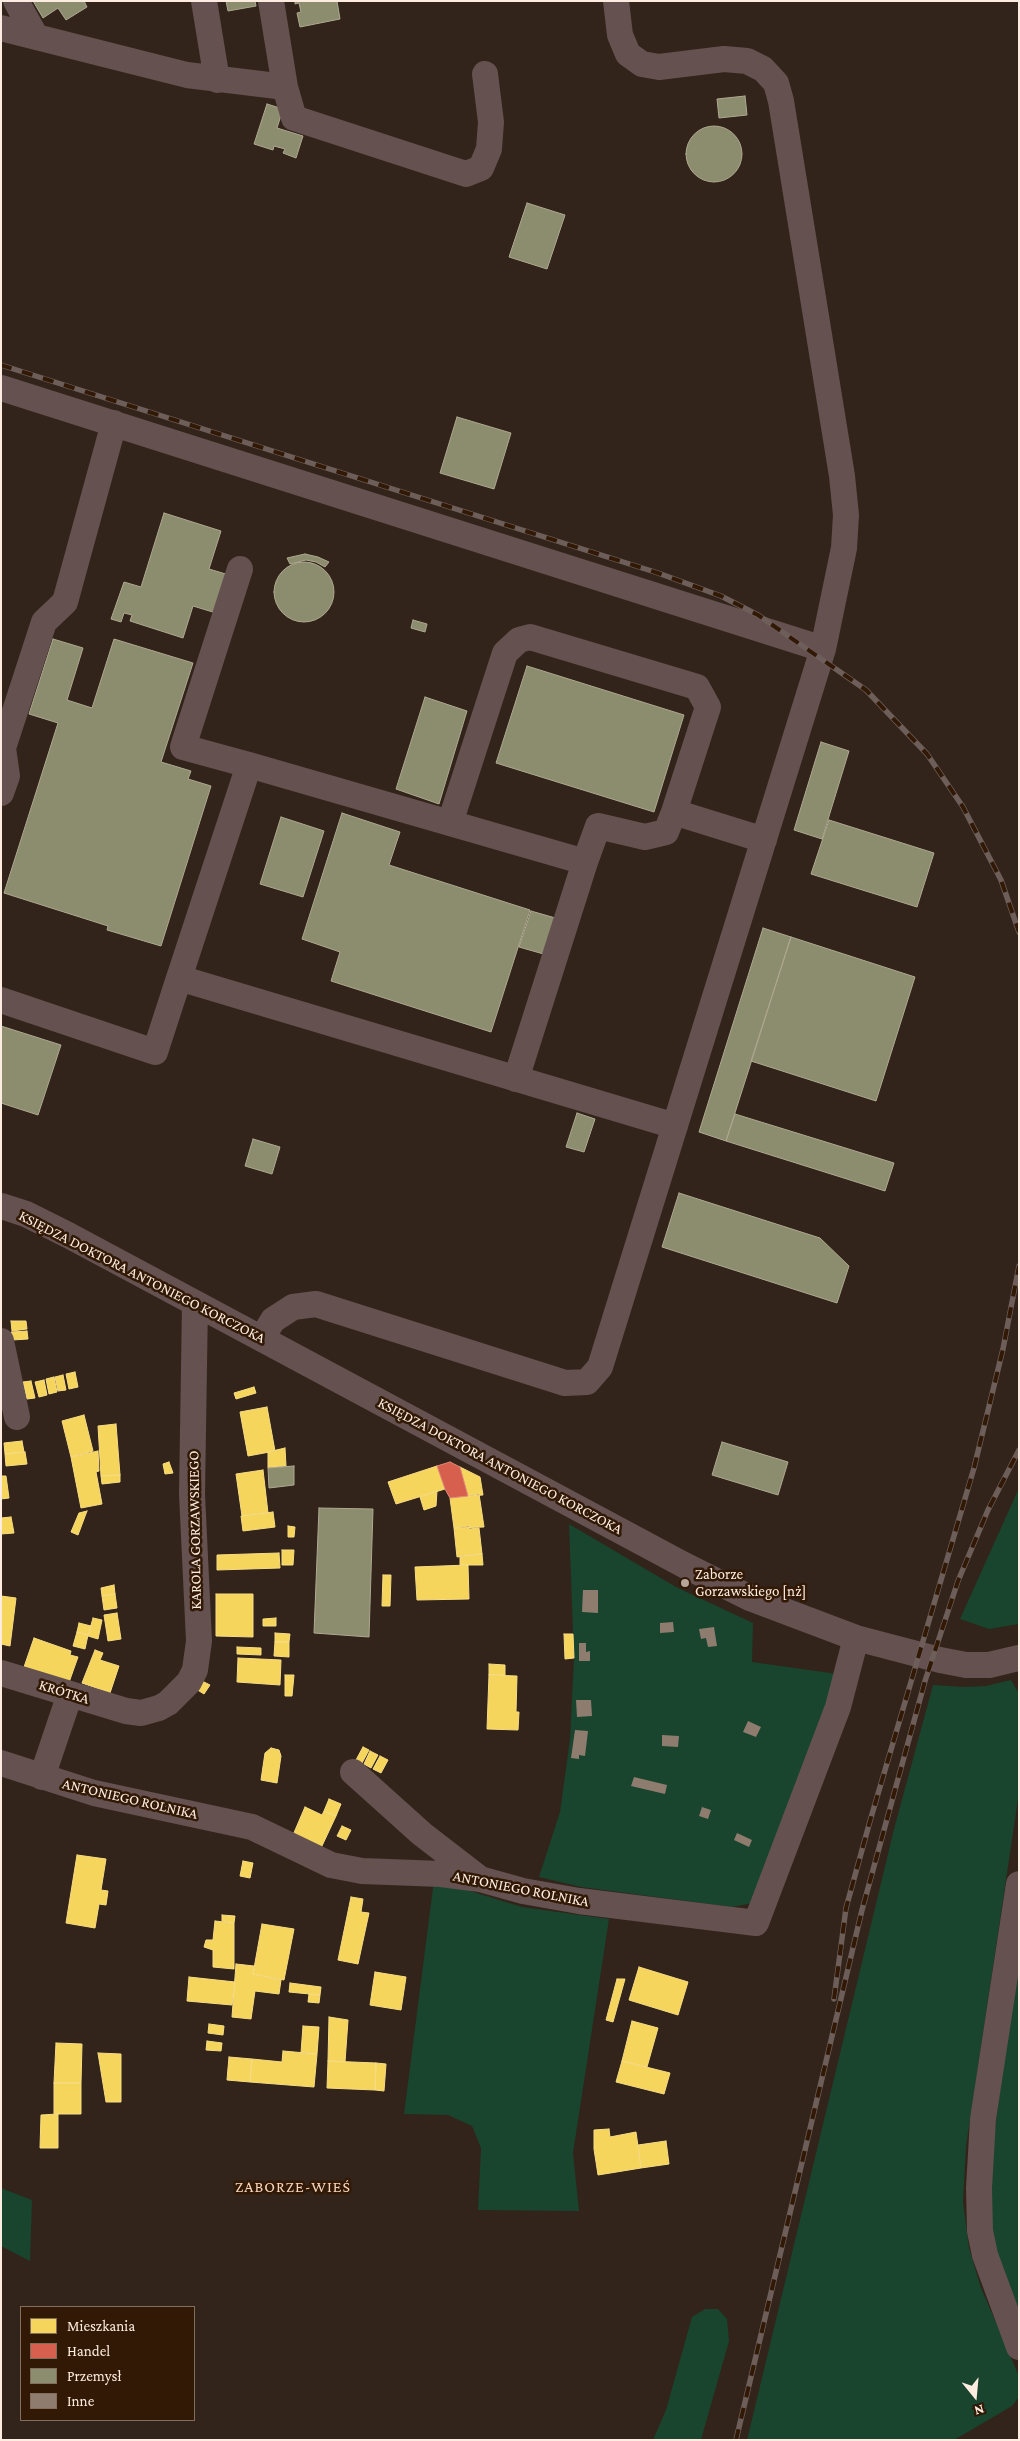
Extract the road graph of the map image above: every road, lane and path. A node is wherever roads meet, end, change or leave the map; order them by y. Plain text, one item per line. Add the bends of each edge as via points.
1 (16, 1) edge
2 (204, 1) edge
3 (271, 1) edge
4 (616, 1) edge
5 (1, 28) edge
6 (36, 37) junction
7 (485, 74) dead end
8 (217, 80) junction
9 (285, 87) junction
10 (1, 388) edge
11 (114, 423) junction
12 (240, 568) dead end
13 (823, 649) junction
14 (249, 765) junction
15 (1, 794) edge
16 (674, 812) junction
17 (450, 823) junction
18 (764, 840) junction
19 (585, 862) junction
20 (179, 978) junction
21 (1, 1000) edge
22 (516, 1079) junction
23 (675, 1126) junction
24 (1, 1206) edge
25 (195, 1303) junction
26 (262, 1338) junction
27 (1, 1341) edge
28 (17, 1417) dead end
29 (856, 1638) junction
30 (1019, 1658) edge
31 (1, 1673) edge
32 (70, 1694) junction
33 (126, 1711) joint
34 (1, 1763) edge
35 (353, 1772) dead end
36 (42, 1777) junction
37 (480, 1879) junction
38 (1019, 1884) edge
39 (1019, 2347) edge

1 - 6 street
2 - 8 street
3 - 9 street
4 - 13 street via 620,35 628,54 642,64 659,67 724,59 747,61 763,69 776,83 846,515 844,548
5 - 6 street
6 - 8 street
7 - 9 street via 489,149 481,168 466,174 294,118
8 - 9 street
10 - 11 street
11 - 13 street
11 - 15 street via 65,602 44,622 3,748 7,776
12 - 14 street via 183,747
13 - 18 street
14 - 17 street
14 - 20 street
16 - 17 street via 708,707 697,687 530,637 519,640 505,653
16 - 18 street
16 - 19 street via 666,832 645,837 598,826
17 - 19 street
18 - 23 street
19 - 22 street
20 - 21 street via 156,1052
20 - 22 street
22 - 23 street
23 - 26 street via 600,1368 587,1382 565,1383 316,1304 293,1307 274,1320
24 - 25 street, KSIĘDZA DOKTORA ANTONIEGO KORCZOKA via 26,1214
25 - 26 street, KSIĘDZA DOKTORA ANTONIEGO KORCZOKA
25 - 33 street, KAROLA GORZAWSKIEGO via 192,1494 199,1641 196,1670 189,1682 159,1708 141,1713
26 - 29 street, KSIĘDZA DOKTORA ANTONIEGO KORCZOKA via 712,1580
27 - 28 street
29 - 30 street, KSIĘDZA DOKTORA ANTONIEGO KORCZOKA via 966,1665 988,1665
29 - 37 street, ANTONIEGO ROLNIKA via 838,1707 756,1923 579,1901
31 - 32 street, KRÓTKA
32 - 33 street, KRÓTKA
32 - 36 street
34 - 36 street, ANTONIEGO ROLNIKA
35 - 37 street via 422,1834
36 - 37 street, ANTONIEGO ROLNIKA via 94,1793 252,1827 331,1865 362,1871
38 - 39 street via 983,2120 979,2188 980,2231 985,2255

